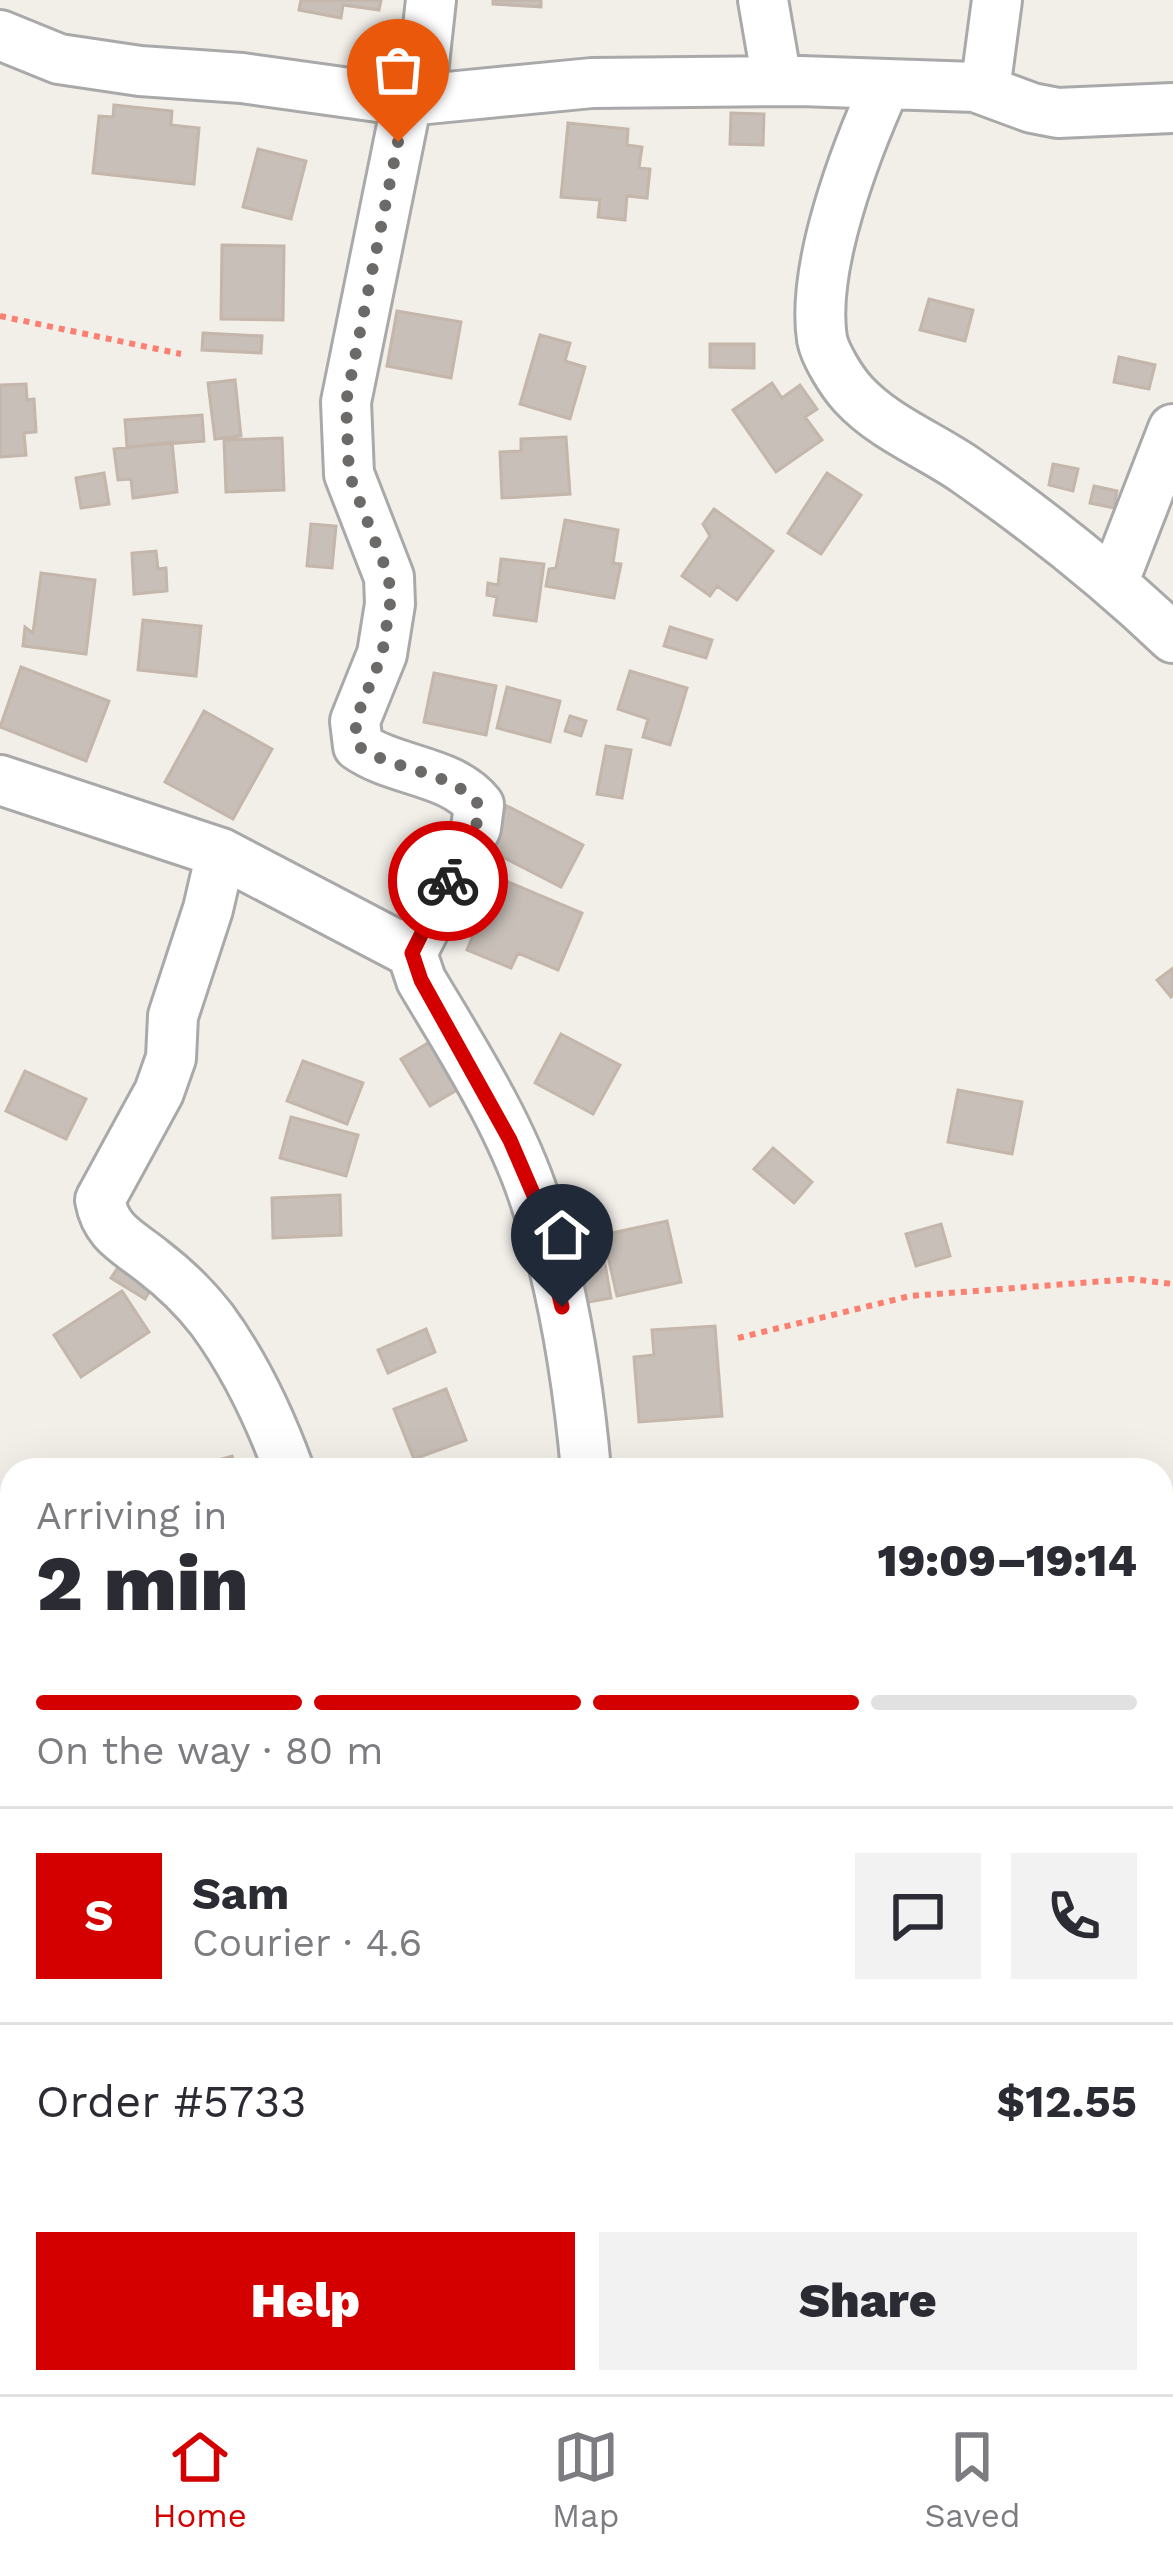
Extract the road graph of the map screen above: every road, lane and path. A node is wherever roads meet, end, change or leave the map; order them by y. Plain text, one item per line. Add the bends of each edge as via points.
1 (431, 0) edge
2 (763, 0) edge
3 (997, 0) edge
4 (0, 35) edge
5 (776, 81) junction
6 (886, 84) junction
7 (985, 90) junction
8 (413, 101) junction
9 (1173, 108) edge
10 (0, 316) edge
11 (182, 354) dead end
12 (1173, 429) edge
13 (1114, 581) junction
14 (1173, 638) edge
15 (0, 781) edge
16 (221, 853) junction
17 (412, 953) junction
18 (1173, 1284) edge
19 (738, 1338) dead end
20 (285, 1458) edge
21 (584, 1458) edge

1 - 8 street
2 - 5 street
3 - 7 street
4 - 8 street via 59,59
5 - 6 street
5 - 8 street via 592,83
6 - 7 street
6 - 13 street via 843,195 822,293 822,343 851,392 880,418 1035,518
7 - 9 street via 1058,113
8 - 17 street via 346,402 349,474 389,577 390,604 382,655 355,721 358,746 375,758 466,788 479,805 476,828
10 - 11 path
12 - 13 street
13 - 14 street
15 - 16 street
16 - 17 street
16 - 20 street via 173,1016 171,1058 100,1200 122,1242 210,1318
17 - 21 street via 535,1198 570,1343
18 - 19 path via 910,1296

